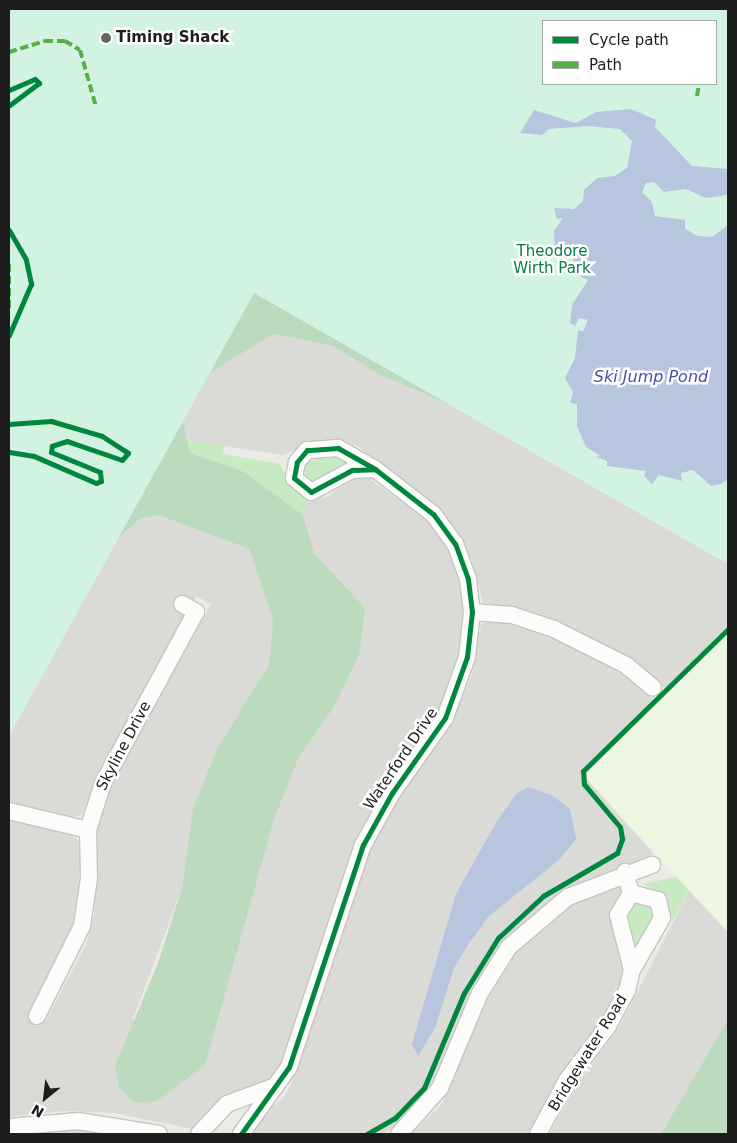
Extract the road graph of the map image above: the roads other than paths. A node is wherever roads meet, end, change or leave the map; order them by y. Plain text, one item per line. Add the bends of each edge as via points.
1 (375, 469) dead end
2 (182, 604) dead end
3 (472, 612) junction
4 (654, 688) dead end
5 (9, 811) edge
6 (88, 830) junction
7 (652, 866) dead end
8 (625, 872) junction
9 (631, 892) junction
10 (632, 970) junction
11 (38, 1016) dead end
12 (278, 1085) junction
13 (9, 1127) edge
14 (159, 1134) edge
15 (200, 1134) edge
16 (241, 1134) edge
17 (399, 1134) edge
18 (538, 1134) edge

1 - 3 street, Waterford Drive via 445,528 463,562
2 - 6 street, Skyline Drive via 196,612 103,783
3 - 4 street via 512,616 554,629 626,666
3 - 12 street, Waterford Drive via 467,657 452,705 363,845 289,1067
5 - 6 street
6 - 11 street, Skyline Drive via 82,926
7 - 8 street
8 - 9 street
8 - 17 street via 554,906 509,947 480,993 440,1088
9 - 10 street via 618,914
9 - 10 street, Bridgewater Road via 658,900 662,918
10 - 18 street, Bridgewater Road via 619,1007 567,1080
12 - 15 street via 227,1104
12 - 16 street, Waterford Drive via 247,1120
13 - 14 street via 78,1121

